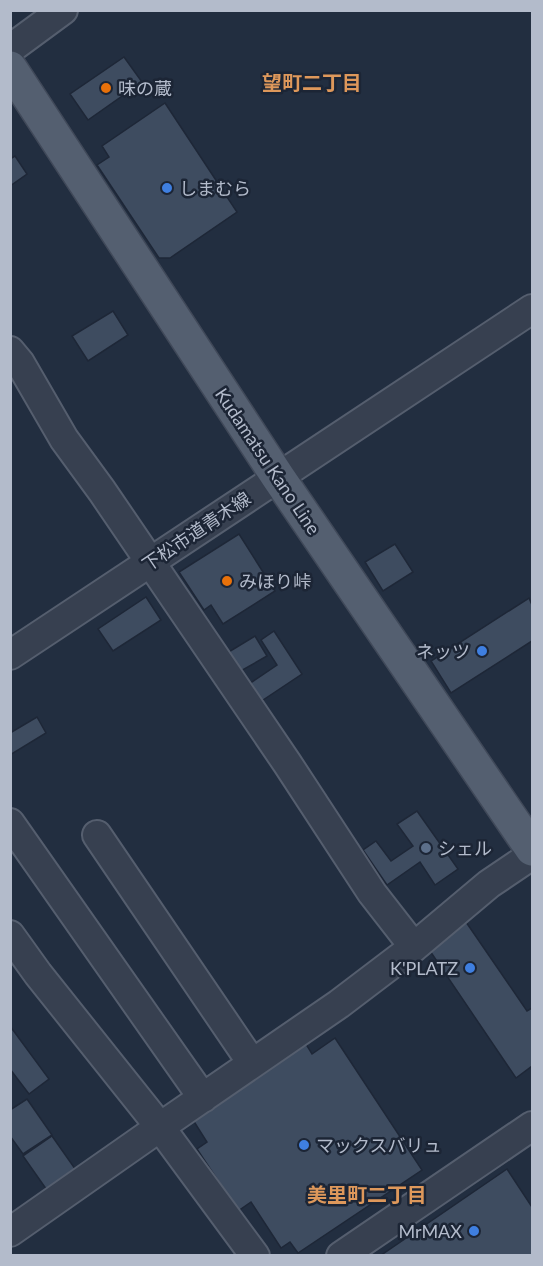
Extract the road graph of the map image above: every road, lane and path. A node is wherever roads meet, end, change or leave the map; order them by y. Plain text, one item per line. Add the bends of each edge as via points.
1 (63, 10) edge
2 (10, 49) edge
3 (10, 68) edge
4 (532, 309) edge
5 (10, 351) edge
6 (278, 477) junction
7 (150, 563) junction
8 (10, 655) edge
9 (10, 823) edge
10 (97, 835) dead end
11 (532, 849) edge
12 (532, 855) edge
13 (10, 935) edge
14 (414, 947) junction
15 (252, 1064) junction
16 (203, 1098) junction
17 (532, 1126) edge
18 (160, 1127) junction
19 (10, 1232) edge
20 (255, 1256) edge
21 (341, 1256) edge

1 - 2 street
3 - 6 main road, Kudamatsu Kano Line
4 - 6 street, 下松市道青木線
5 - 7 street via 64,439
6 - 7 street, 下松市道青木線
6 - 11 main road, Kudamatsu Kano Line
7 - 8 street, 下松市道青木線
7 - 14 street via 372,893
9 - 16 street
10 - 15 street
12 - 14 street via 489,884
13 - 18 street
14 - 15 street
15 - 16 street
16 - 18 street
17 - 21 street
18 - 19 street
18 - 20 street

